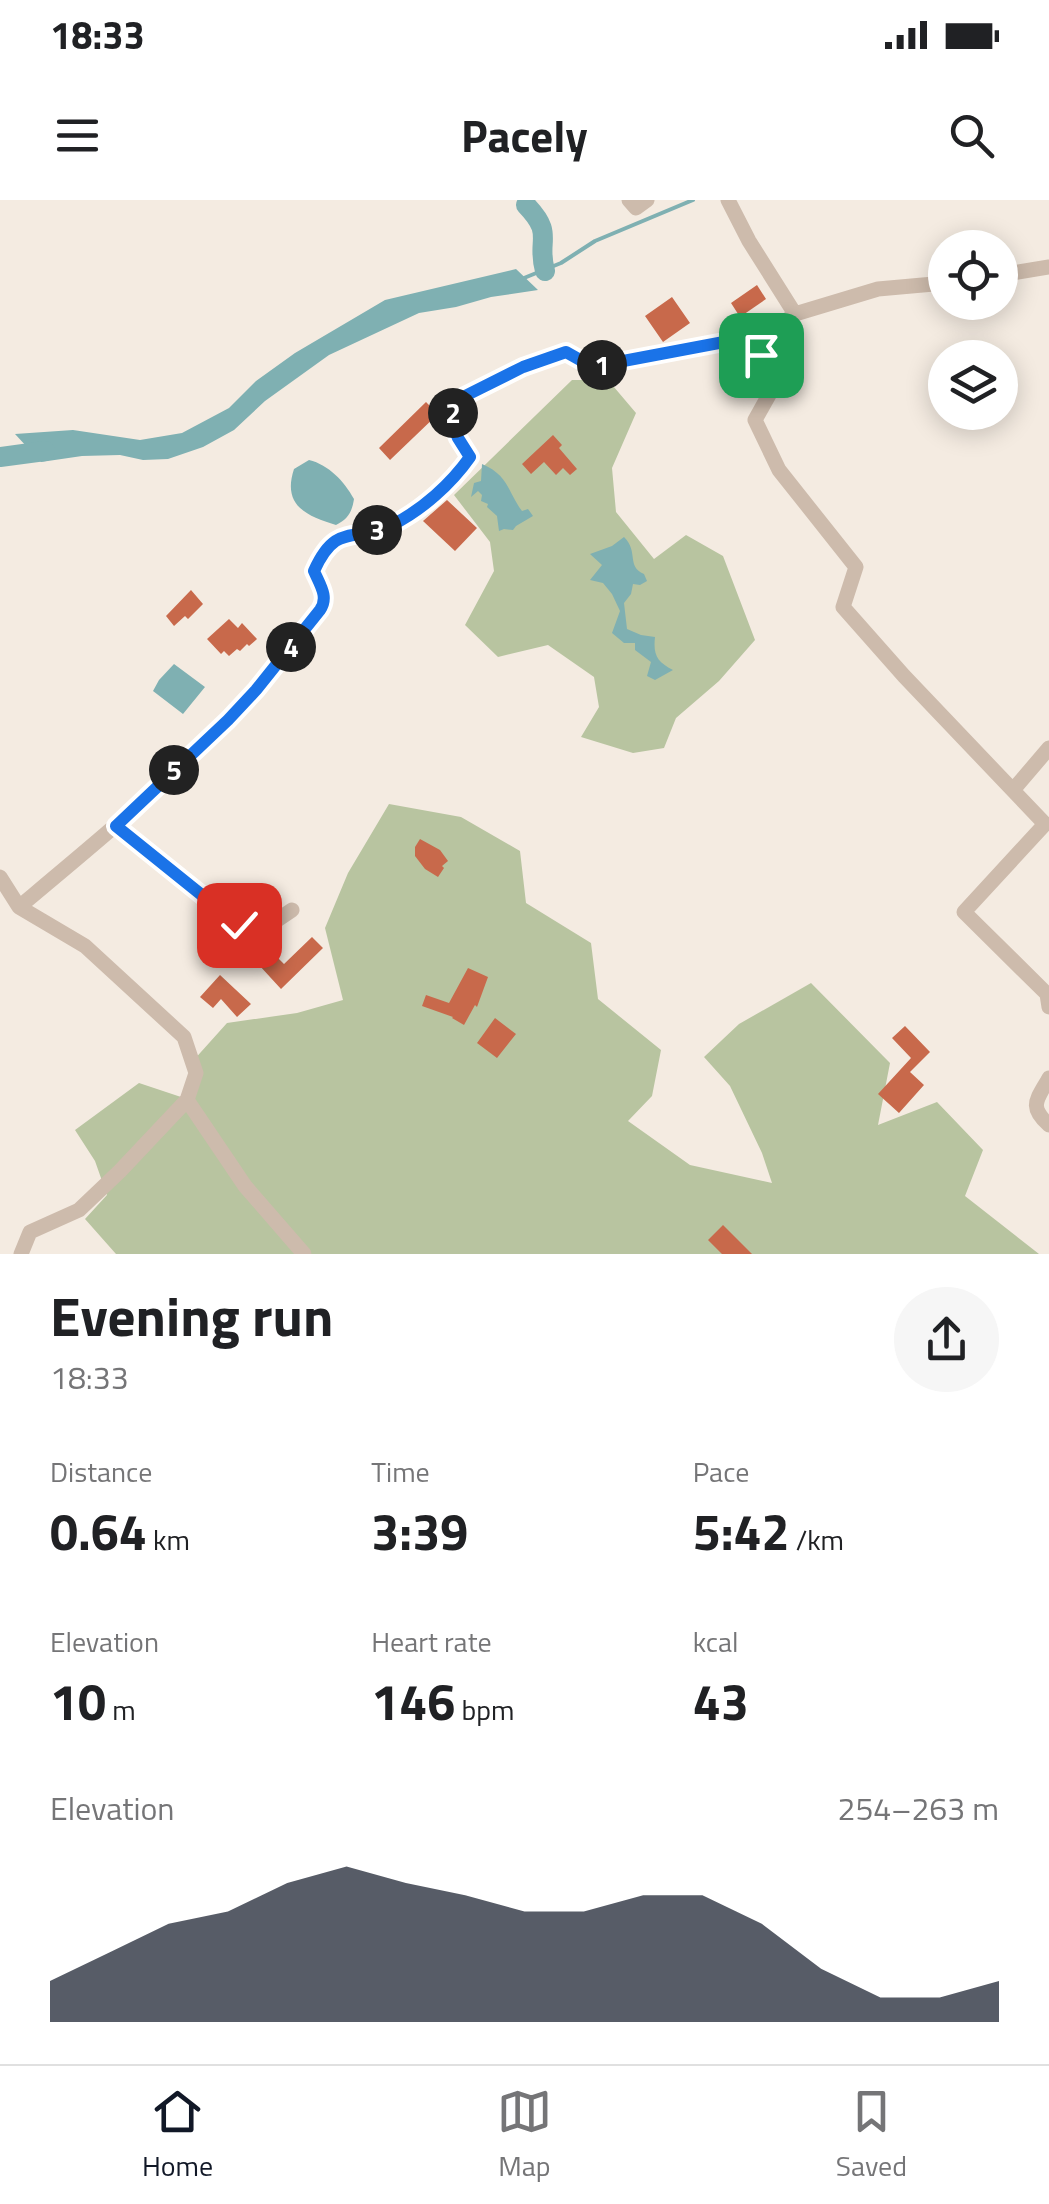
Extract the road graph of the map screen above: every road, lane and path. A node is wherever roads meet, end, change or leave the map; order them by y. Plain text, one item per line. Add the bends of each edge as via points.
1 (629, 200) edge
2 (647, 200) edge
3 (728, 200) edge
4 (1049, 267) edge
5 (1018, 272) edge
6 (928, 284) edge
7 (795, 314) junction
8 (756, 343) junction
9 (1049, 748) edge
10 (1013, 790) junction
11 (116, 826) junction
12 (0, 876) edge
13 (20, 907) junction
14 (292, 910) dead end
15 (1049, 1008) edge
16 (1049, 1078) edge
17 (188, 1100) junction
18 (1049, 1125) edge
19 (21, 1254) edge
20 (304, 1254) edge

1 - 2 street via 636,208
3 - 7 street
4 - 5 street
6 - 7 street via 878,289
7 - 8 street
8 - 10 street via 774,386 756,420 779,470 856,566 842,607
8 - 11 street via 724,342 602,365 566,352 463,397 450,417 470,457 460,471 414,513 386,528 349,535 322,554 314,571 324,597 320,610 228,720
9 - 10 street
10 - 15 street via 1045,824 964,912 1047,994
11 - 13 street
11 - 14 street via 254,935
12 - 13 street
13 - 17 street via 86,946 184,1036 196,1073
16 - 18 street via 1035,1109
17 - 19 street via 78,1210 30,1232
17 - 20 street via 245,1186

